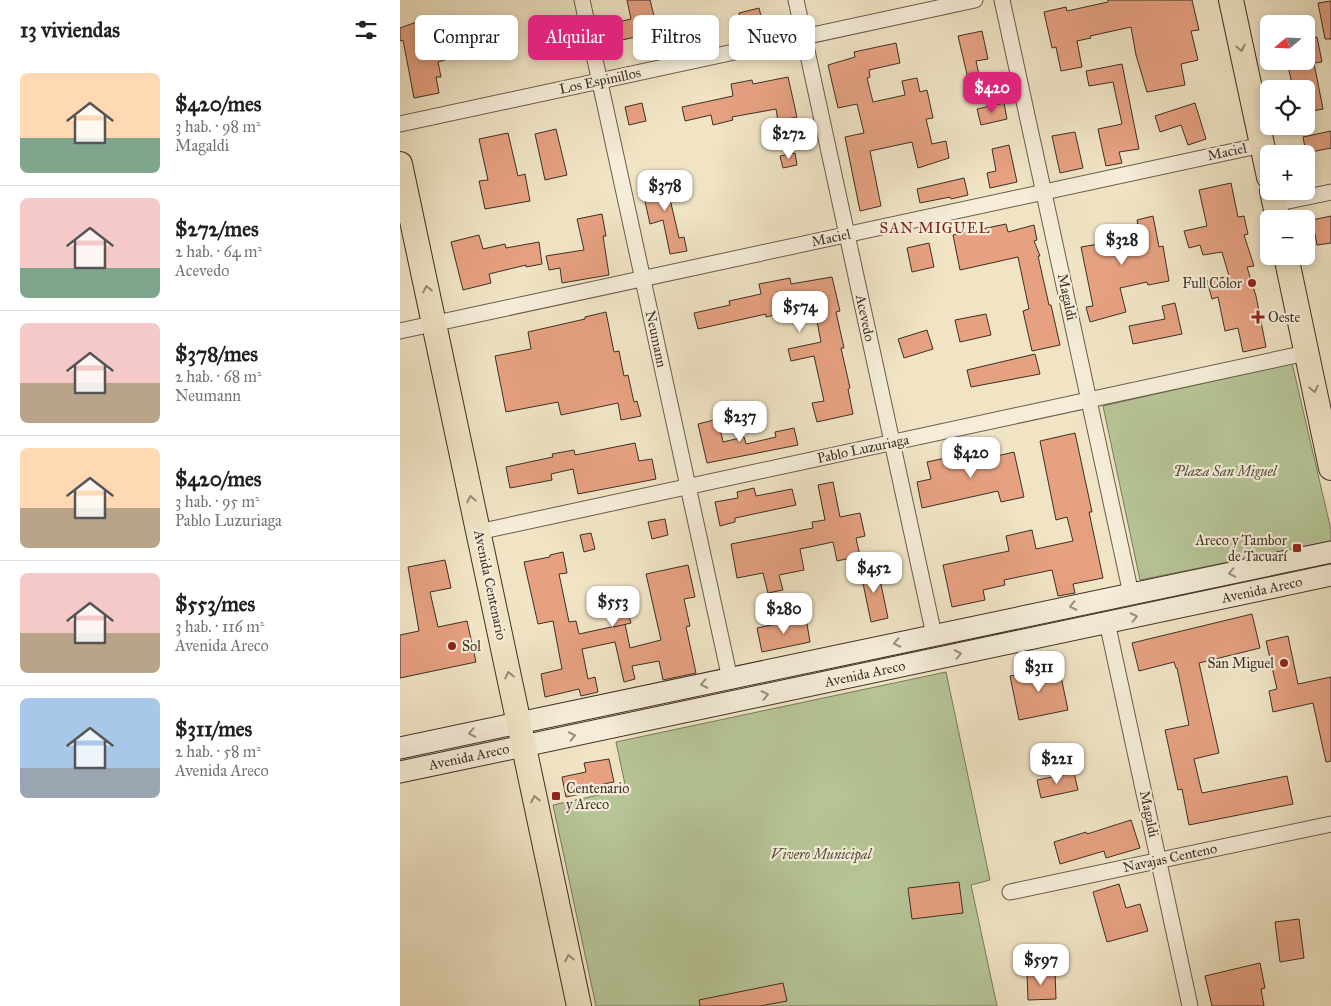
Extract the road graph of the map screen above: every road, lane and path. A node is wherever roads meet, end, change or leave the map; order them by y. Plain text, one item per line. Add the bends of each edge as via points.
1 (582, 0) edge
2 (796, 0) edge
3 (975, 0) edge
4 (1002, 0) edge
5 (1231, 0) edge
6 (799, 15) edge
7 (815, 35) edge
8 (729, 53) edge
9 (809, 60) edge
10 (600, 81) junction
11 (400, 124) edge
12 (1260, 145) edge
13 (1262, 145) edge
14 (400, 164) edge
15 (1044, 192) junction
16 (1331, 192) edge
17 (1275, 205) edge
18 (847, 234) junction
19 (1288, 265) edge
20 (643, 278) junction
21 (434, 324) junction
22 (400, 331) edge
23 (1306, 353) junction
24 (1089, 400) junction
25 (1328, 441) edge
26 (892, 442) junction
27 (1331, 468) edge
28 (688, 486) junction
29 (478, 532) junction
30 (1331, 552) edge
31 (1331, 575) edge
32 (1132, 594) junction
33 (1107, 622) junction
34 (934, 636) junction
35 (730, 679) junction
36 (522, 734) junction
37 (400, 748) edge
38 (400, 772) edge
39 (1331, 824) edge
40 (1159, 861) junction
41 (1010, 892) dead end
42 (580, 1006) edge
43 (1190, 1006) edge

1 - 10 street, Neumann
2 - 6 street, Acevedo
3 - 7 street, Los Espinillos
4 - 15 street, Magaldi
5 -> 13 main road
8 - 10 street, Los Espinillos
9 - 18 street, Acevedo
10 - 11 street, Los Espinillos
10 - 20 street, Neumann
12 - 15 street, Maciel
21 -> 14 main road, Avenida Centenario
15 - 18 street, Maciel
15 - 24 street, Magaldi
16 - 17 street
18 - 20 street, Maciel
18 - 26 street, Acevedo
19 - 23 main road
20 - 21 street, Maciel
20 - 28 street, Neumann
21 - 22 street, Maciel
29 -> 21 main road, Avenida Centenario
23 - 24 street, Pablo Luzuriaga
23 -> 25 main road
24 - 26 street, Pablo Luzuriaga
24 - 32 street, Magaldi
25 - 27 main road
26 - 28 street, Pablo Luzuriaga
26 - 34 street, Acevedo
28 - 29 street, Pablo Luzuriaga
28 - 35 street, Neumann
36 -> 29 main road, Avenida Centenario
30 -> 32 main road, Avenida Areco
33 -> 31 main road, Avenida Areco
32 -> 34 main road, Avenida Areco
36 -> 33 main road, Avenida Areco
33 - 40 street, Magaldi
34 -> 35 main road, Avenida Areco
35 -> 36 main road, Avenida Areco
36 -> 37 main road, Avenida Areco
36 - 38 main road, Avenida Areco
42 -> 36 main road, Avenida Centenario
39 - 40 street, Navajas Centeno
40 - 41 street, Navajas Centeno
40 - 43 street, Magaldi

